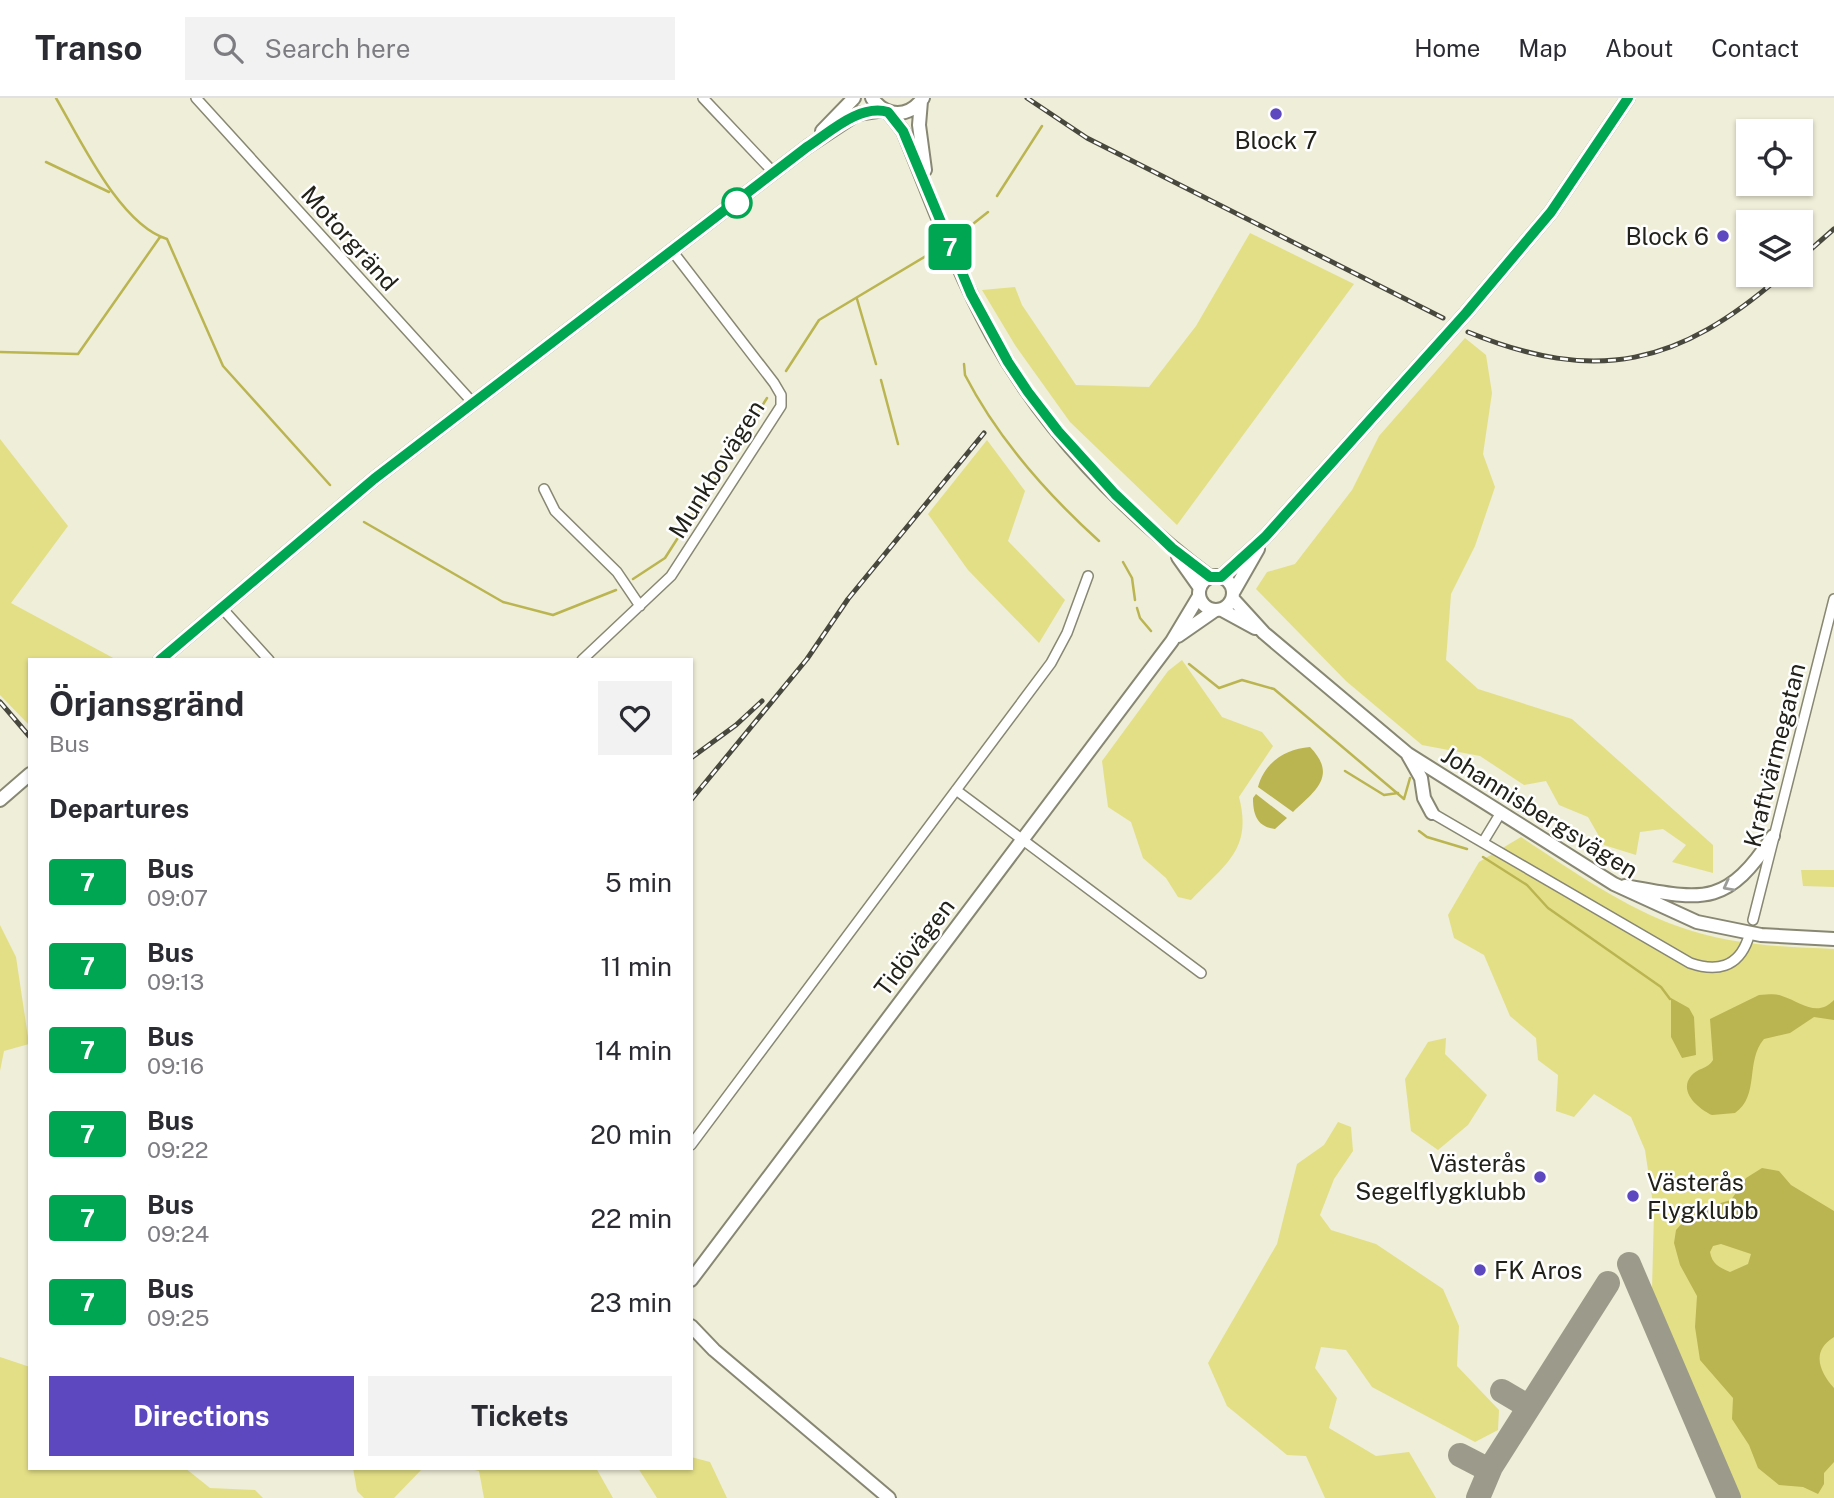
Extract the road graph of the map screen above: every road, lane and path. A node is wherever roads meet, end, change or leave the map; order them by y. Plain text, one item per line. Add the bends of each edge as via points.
1 (196, 98) edge
2 (703, 98) edge
3 (853, 98) edge
4 (872, 98) edge
5 (1628, 98) edge
6 (922, 100) edge
7 (886, 111) junction
8 (807, 147) junction
9 (775, 174) junction
10 (927, 183) junction
11 (673, 252) junction
12 (474, 404) junction
13 (544, 489) dead end
14 (1265, 537) junction
15 (1172, 548) junction
16 (1088, 576) dead end
17 (1216, 577) junction
18 (1199, 592) junction
19 (1233, 595) junction
20 (1834, 599) edge
21 (640, 606) junction
22 (221, 607) junction
23 (1218, 610) junction
24 (1265, 633) junction
25 (1172, 641) junction
26 (162, 658) edge
27 (267, 658) edge
28 (584, 658) edge
29 (1408, 754) junction
30 (28, 776) edge
31 (956, 790) junction
32 (0, 800) edge
33 (1432, 813) joint
34 (1500, 814) junction
35 (1773, 836) junction
36 (1021, 840) junction
37 (1483, 842) junction
38 (1614, 884) junction
39 (1753, 920) dead end
40 (1748, 939) dead end
41 (1834, 939) edge
42 (1201, 973) dead end
43 (693, 1142) edge
44 (693, 1277) edge
45 (693, 1328) edge
46 (889, 1498) edge

1 - 12 street, Motorgränd
2 - 9 street
3 - 8 main road
4 - 7 main road
5 - 14 main road via 1551,212
6 - 7 main road via 905,112
6 - 10 main road via 919,125
7 - 8 main road via 857,114
7 - 10 main road via 903,131
8 - 9 main road
9 - 11 main road
10 - 15 main road via 971,294 1008,362 1091,470
11 - 12 main road
11 - 21 street, Munkbovägen via 774,383 781,406 671,576
12 - 22 main road via 374,479
13 - 21 street via 555,511 617,572
14 - 17 main road
14 - 19 main road
15 - 17 main road
15 - 18 main road
16 - 31 street via 1058,652
17 - 18 main road
17 - 19 main road via 1231,584
18 - 23 main road via 1201,603
18 - 25 main road, Tidövägen
19 - 23 main road
19 - 24 main road, Johannisbergsvägen
20 - 35 street, Kraftvärmegatan
21 - 28 street, Munkbovägen
22 - 26 main road
22 - 27 street
23 - 24 main road, Johannisbergsvägen
23 - 25 main road, Tidövägen
24 - 29 main road, Johannisbergsvägen
25 - 36 main road, Tidövägen
29 - 33 main road
29 - 34 main road, Johannisbergsvägen
30 - 32 main road
31 - 36 street
31 - 43 street
33 - 37 street
34 - 37 street
34 - 38 main road, Johannisbergsvägen
35 -> 38 main road via 1742,879 1707,896
35 - 39 street, Kraftvärmegatan
36 - 42 street
36 - 44 main road, Tidövägen
37 - 40 street via 1690,963 1708,969 1725,967 1743,952
38 - 41 main road, Johannisbergsvägen via 1696,922 1761,935
45 - 46 main road

